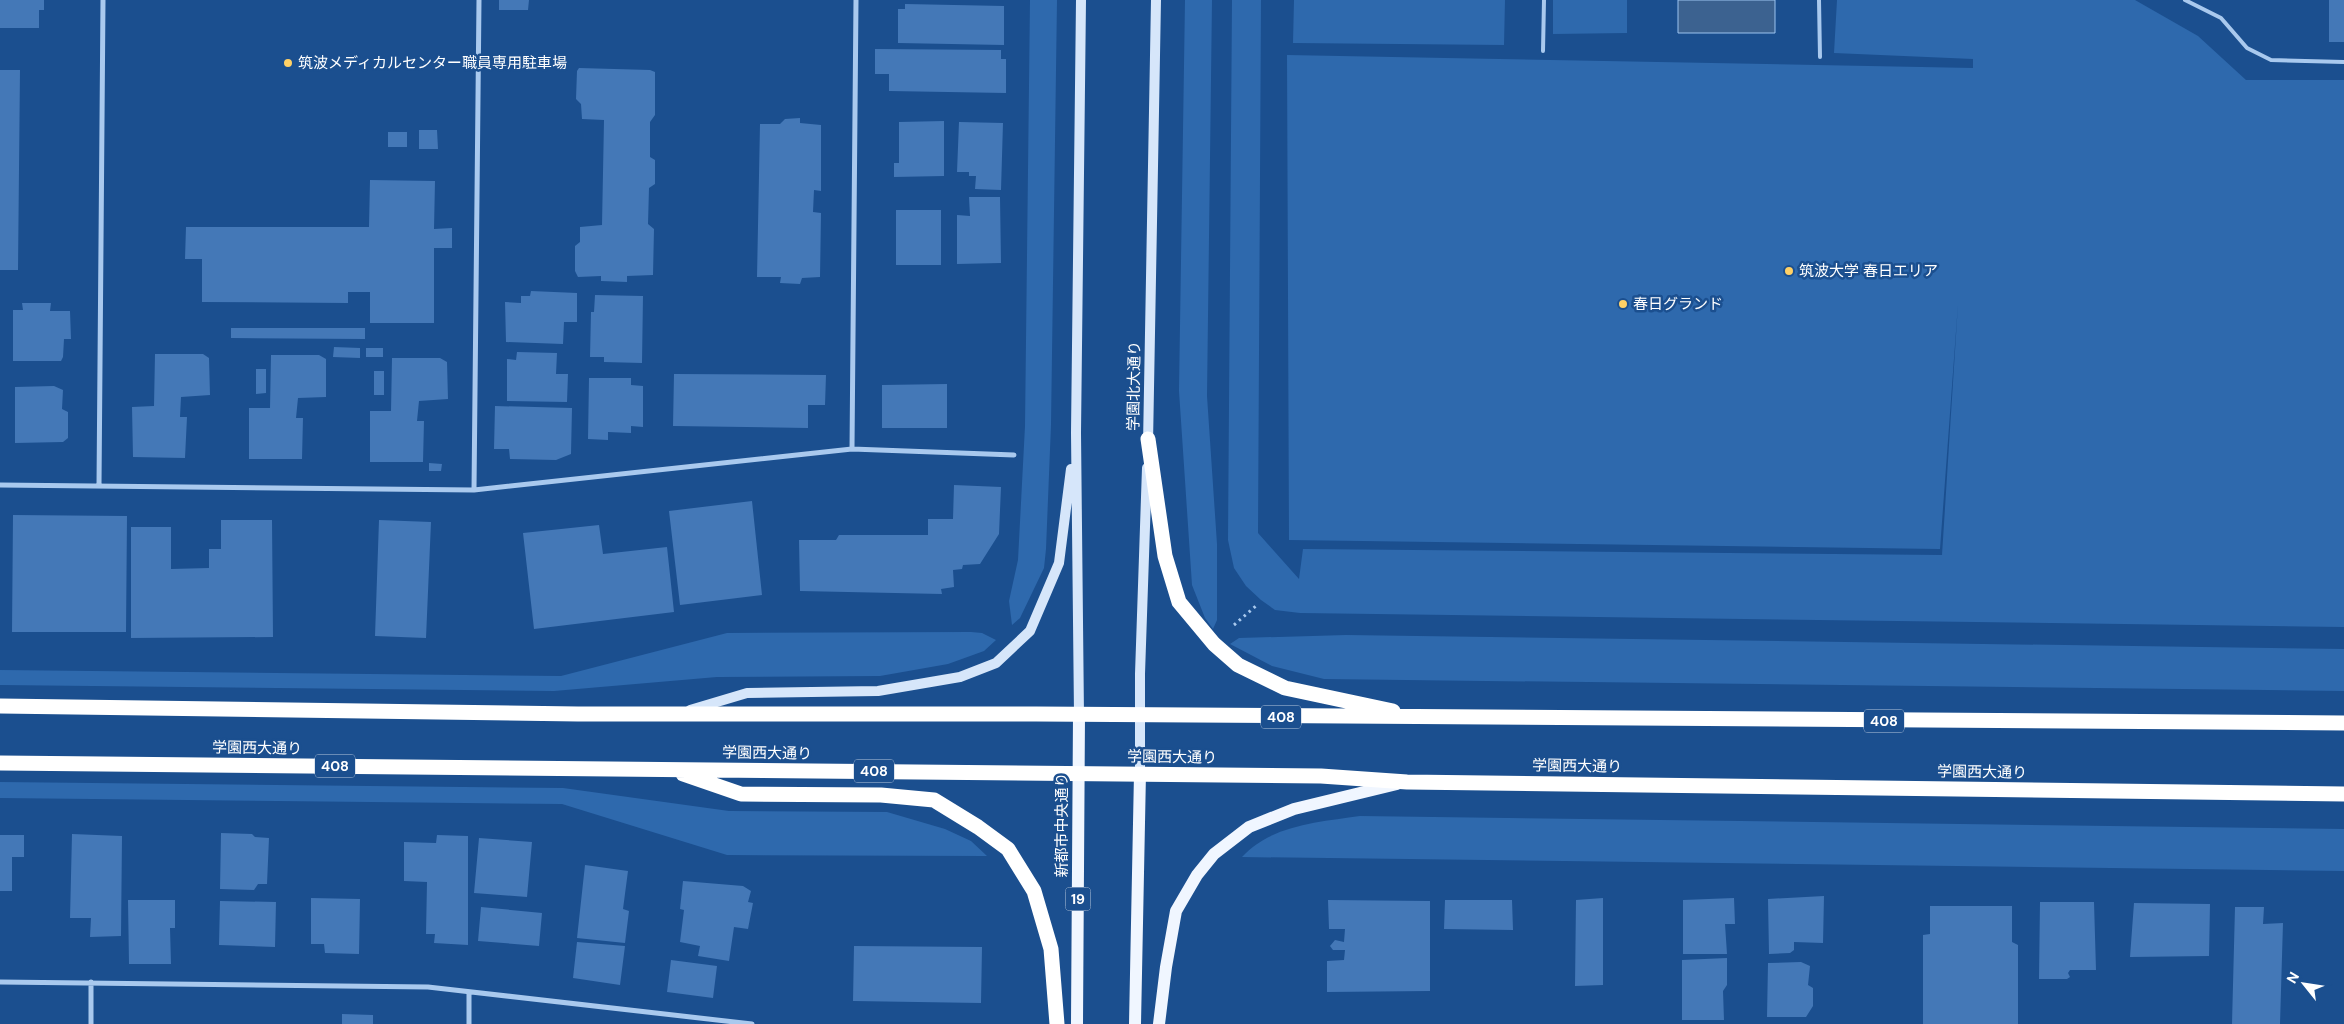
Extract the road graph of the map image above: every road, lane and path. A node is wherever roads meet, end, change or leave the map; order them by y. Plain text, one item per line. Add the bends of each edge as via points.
1 (103, 0) edge
2 (479, 0) edge
3 (856, 0) edge
4 (1081, 0) edge
5 (1156, 0) edge
6 (1544, 0) edge
7 (1818, 0) edge
8 (2184, 0) edge
9 (1543, 51) dead end
10 (1820, 57) dead end
11 (2344, 62) edge
12 (1076, 433) junction
13 (1148, 439) junction
14 (852, 450) junction
15 (1014, 454) dead end
16 (0, 485) edge
17 (99, 485) junction
18 (474, 490) junction
19 (1257, 605) dead end
20 (1229, 629) dead end
21 (0, 706) edge
22 (675, 714) junction
23 (1079, 715) junction
24 (1139, 715) junction
25 (1424, 718) junction
26 (2344, 723) edge
27 (0, 763) edge
28 (670, 770) junction
29 (1079, 773) junction
30 (1140, 773) junction
31 (1407, 782) junction
32 (2344, 794) edge
33 (0, 982) edge
34 (91, 982) junction
35 (469, 992) junction
36 (91, 1024) edge
37 (468, 1024) edge
38 (752, 1024) edge
39 (1057, 1024) edge
40 (1077, 1024) edge
41 (1135, 1024) edge
42 (1160, 1024) edge

1 - 17 street
2 - 18 street
3 - 14 street
4 - 12 main road
5 - 13 main road, 学園北大通り
6 - 9 lane
7 - 10 lane
8 - 11 lane via 2221,18 2247,48 2271,60
12 - 22 main road via 1059,563 1030,631 996,664 960,677 878,691 747,693
12 - 23 main road
13 - 24 main road, 学園北大通り
13 - 25 highway via 1165,556 1179,602 1214,644 1238,665 1285,688
14 - 15 street
14 - 18 street
16 - 17 street
17 - 18 street
19 - 20 path
21 - 22 highway, 408
22 - 23 highway, 408
23 - 24 highway, 408
23 - 29 main road, 新都市中央通り / 19
24 - 25 highway, 408
24 - 30 main road, 学園北大通り
25 - 26 highway, 408
27 - 28 highway, 学園西大通り / 408
28 - 29 highway, 学園西大通り / 408
28 - 39 highway via 741,794 934,800 978,827 1008,849 1034,891 1051,949
29 - 30 highway, 学園西大通り / 408
29 - 40 main road, 新都市中央通り / 19
30 - 31 highway, 学園西大通り / 408 via 1321,776
30 - 41 main road
31 - 32 highway, 学園西大通り / 408
31 - 42 main road via 1294,809 1249,827 1214,854 1176,911
33 - 34 street
34 - 35 street via 428,987
34 - 36 street
35 - 37 street
35 - 38 street

